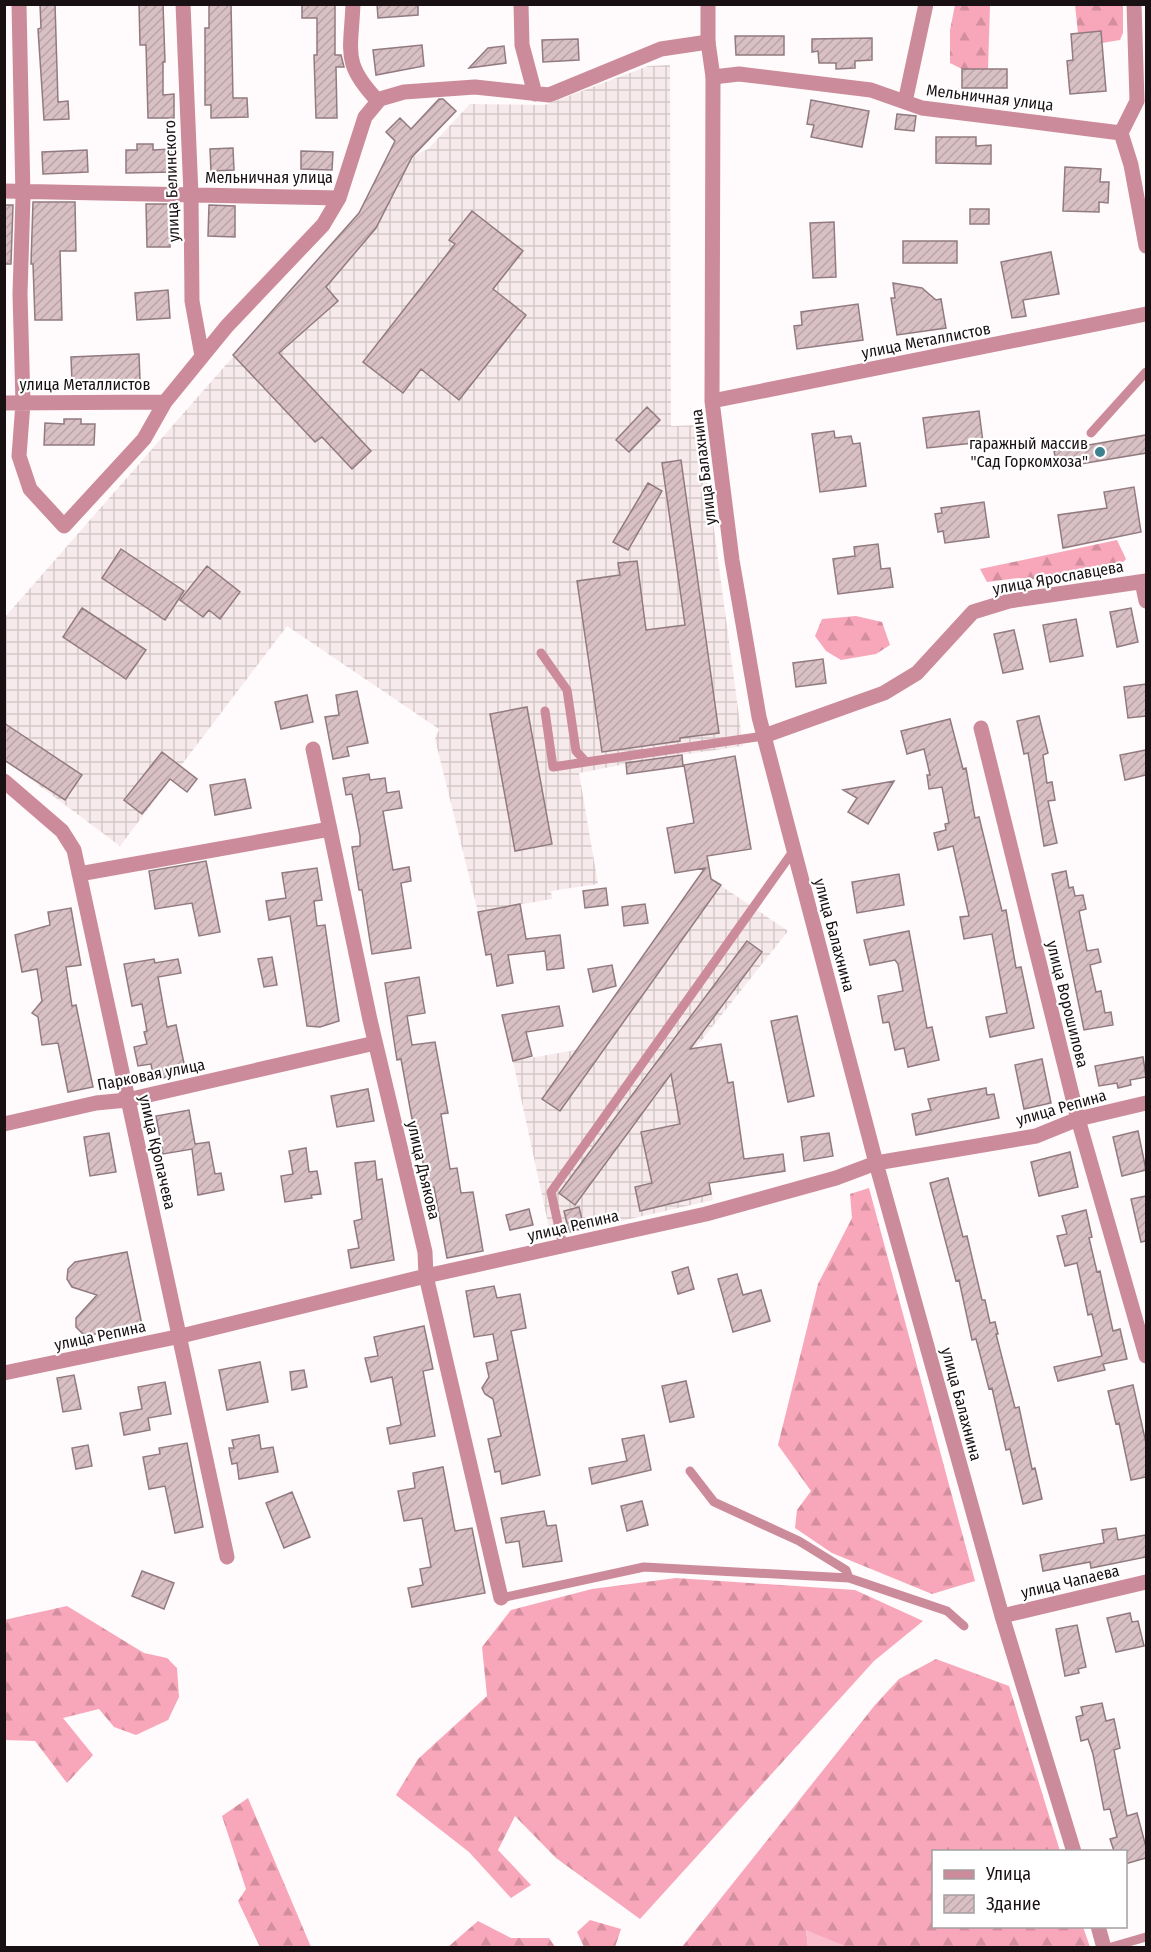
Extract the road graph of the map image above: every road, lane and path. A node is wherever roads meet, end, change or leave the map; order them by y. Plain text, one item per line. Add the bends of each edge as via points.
1 (19, 4) edge
2 (183, 4) edge
3 (353, 4) edge
4 (521, 4) edge
5 (708, 4) edge
6 (926, 4) edge
7 (1134, 4) edge
8 (708, 42) junction
9 (713, 77) junction
10 (535, 94) junction
11 (1142, 100) edge
12 (378, 101) junction
13 (905, 102) junction
14 (1121, 133) junction
15 (4, 191) edge
16 (22, 191) junction
17 (191, 195) junction
18 (339, 198) junction
19 (1146, 246) edge
20 (1146, 314) edge
21 (202, 357) junction
22 (1146, 372) edge
23 (712, 401) junction
24 (165, 402) junction
25 (4, 403) edge
26 (23, 403) junction
27 (1091, 433) dead end
28 (1144, 581) edge
29 (1146, 601) edge
30 (542, 653) dead end
31 (544, 711) dead end
32 (981, 728) dead end
33 (764, 736) junction
34 (313, 749) dead end
35 (586, 762) junction
36 (4, 782) edge
37 (330, 829) junction
38 (794, 850) junction
39 (79, 874) junction
40 (375, 1043) junction
41 (127, 1100) junction
42 (1146, 1103) edge
43 (1078, 1119) junction
44 (4, 1124) edge
45 (876, 1163) junction
46 (563, 1246) junction
47 (426, 1276) junction
48 (181, 1336) junction
49 (1146, 1356) edge
50 (4, 1373) edge
51 (690, 1471) dead end
52 (227, 1557) dead end
53 (849, 1578) junction
54 (1146, 1581) edge
55 (501, 1598) joint
56 (1002, 1616) junction
57 (964, 1626) dead end
58 (1074, 1850) edge
59 (1099, 1928) edge
60 (1146, 1937) edge
61 (1106, 1947) edge

1 - 16 street
2 - 17 street, улица Белинского
3 - 12 street via 350,61 359,81
4 - 10 street via 522,45
5 - 8 street, улица Балахнина
6 - 13 street
7 - 11 street
8 - 9 street, улица Балахнина
8 - 10 street via 661,49 549,94
9 - 13 street, Мельничная улица via 739,74 871,90
9 - 23 street, улица Балахнина
10 - 12 street via 475,87 404,92
11 - 14 street
12 - 18 street, Мельничная улица via 365,117
13 - 14 street, Мельничная улица via 922,108
14 - 19 street
15 - 16 street, Мельничная улица
16 - 17 street, Мельничная улица
16 - 26 street
17 - 18 street, Мельничная улица
17 - 21 street, улица Белинского via 192,301
18 - 21 street via 323,225
20 - 23 street, улица Металлистов
21 - 24 street
22 - 27 lane
23 - 33 street, улица Балахнина via 732,560
24 - 26 street, улица Металлистов
24 - 26 street via 144,439 64,526 30,489 19,456
25 - 26 street, улица Металлистов
28 - 29 street
28 - 33 street, улица Ярославцева via 1009,601 973,612 917,673 884,693
30 - 35 lane via 567,690 576,751
31 - 35 lane via 553,767
32 - 43 street, улица Ворошилова
33 - 35 lane
33 - 38 street, улица Балахнина
34 - 37 street, улица Дъякова
36 - 39 street, улица Кропачева via 62,831 74,850
37 - 39 street
37 - 40 street, улица Дъякова
38 - 45 street, улица Балахнина
38 - 46 lane via 551,1192
39 - 41 street, улица Кропачева
40 - 41 street, Парковая улица
40 - 47 street, улица Дъякова via 425,1252
41 - 44 street, Парковая улица
41 - 48 street, улица Кропачева
42 - 43 street, улица Репина
43 - 45 street, улица Репина via 1036,1136
43 - 49 street, улица Ворошилова
45 - 46 street, улица Репина via 706,1214
45 - 56 street, улица Балахнина
46 - 47 street, улица Репина
47 - 48 street, улица Репина
47 - 55 street, улица Дъякова
48 - 50 street, улица Репина
48 - 52 street, улица Кропачева
51 - 53 lane via 714,1502 799,1541 846,1570
53 - 55 lane via 644,1567
53 - 57 lane via 947,1611
54 - 56 street, улица Чапаева
56 - 58 street, улица Балахнина
59 - 61 street
60 - 61 lane

